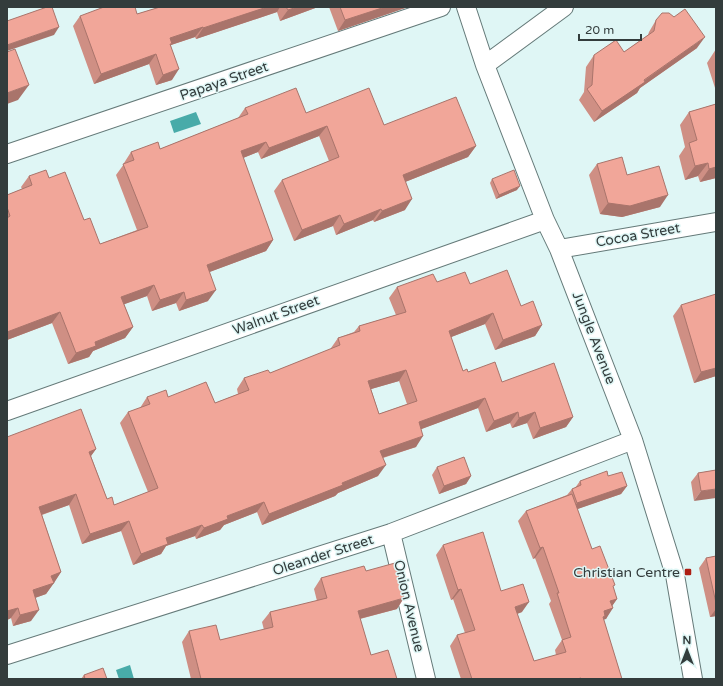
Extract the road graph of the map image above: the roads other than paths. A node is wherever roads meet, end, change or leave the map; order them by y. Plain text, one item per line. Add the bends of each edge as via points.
1 (441, 7) edge
2 (466, 7) edge
3 (564, 7) edge
4 (485, 65) junction
5 (7, 154) edge
6 (545, 220) junction
7 (716, 222) edge
8 (559, 249) junction
9 (7, 411) edge
10 (633, 440) junction
11 (392, 533) junction
12 (7, 655) edge
13 (426, 679) edge
14 (693, 679) edge

1 - 5 street, Papaya Street
2 - 4 street, Jungle Avenue
3 - 4 street
4 - 6 street, Jungle Avenue
6 - 8 street, Jungle Avenue
6 - 9 street, Walnut Street
7 - 8 street, Cocoa Street
8 - 10 street, Jungle Avenue
10 - 11 street, Oleander Street
10 - 14 street, Jungle Avenue via 675,575
11 - 12 street, Oleander Street
11 - 13 street, Onion Avenue

